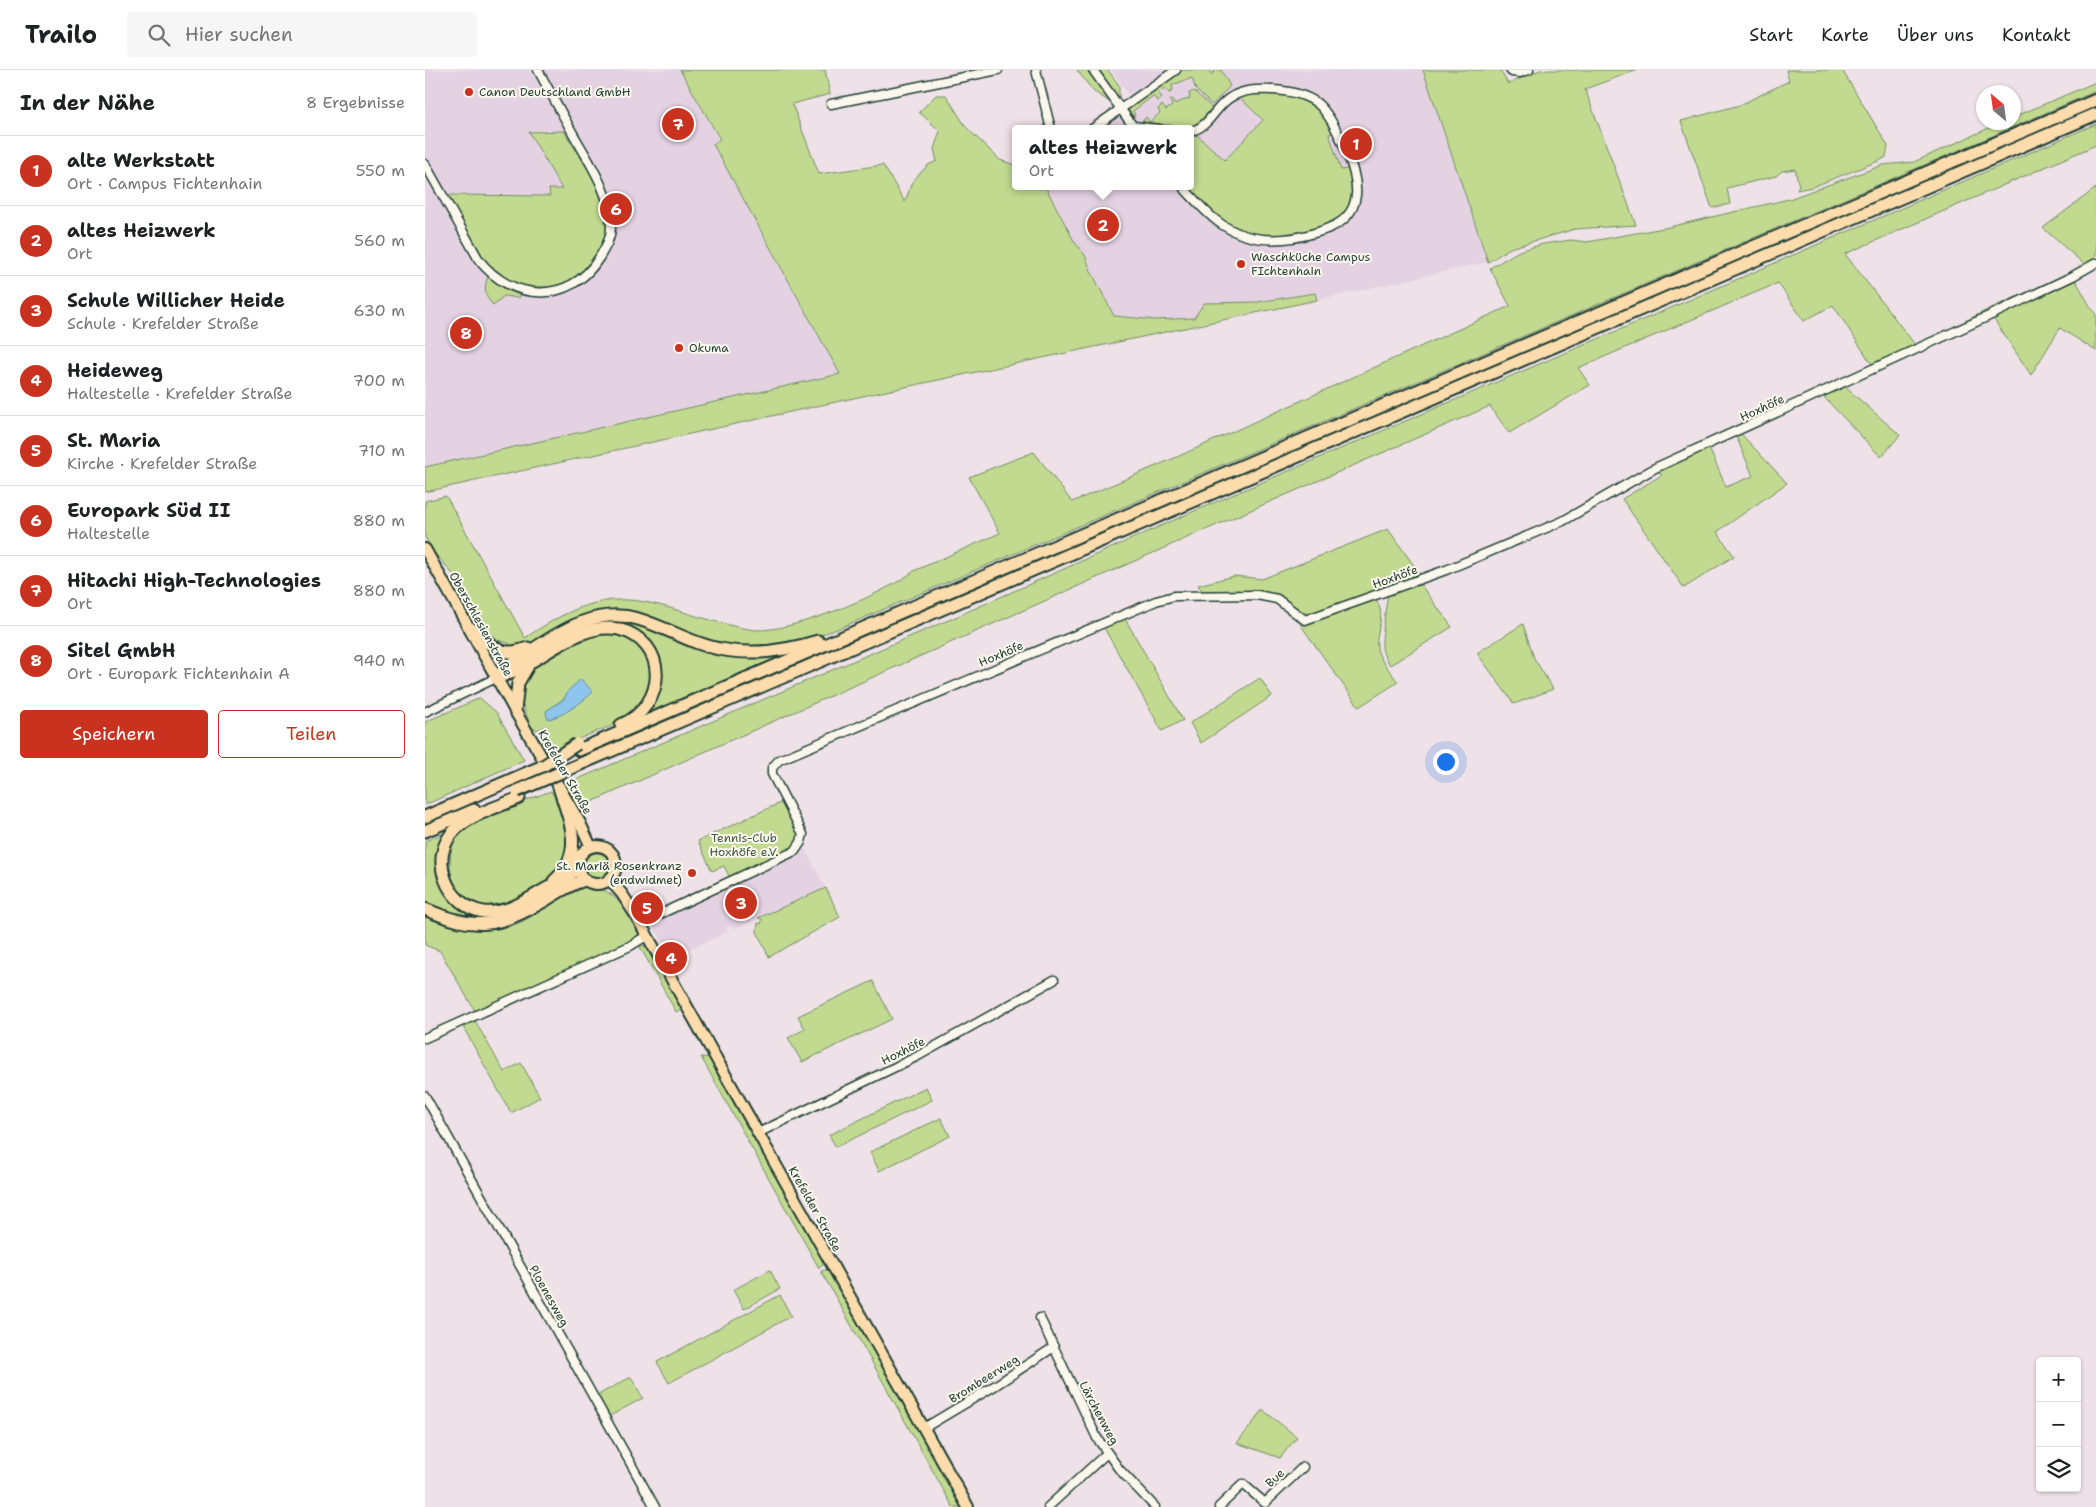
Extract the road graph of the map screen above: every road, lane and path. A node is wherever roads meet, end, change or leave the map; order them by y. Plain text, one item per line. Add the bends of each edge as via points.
1 (538, 70) edge
2 (998, 70) edge
3 (1036, 70) edge
4 (1093, 70) edge
5 (1176, 70) edge
6 (1510, 70) edge
7 (1529, 70) edge
8 (2096, 100) edge
9 (831, 104) dead end
10 (1121, 109) junction
11 (2096, 114) edge
12 (1050, 125) edge
13 (1098, 125) edge
14 (1133, 125) edge
15 (1194, 130) edge
16 (425, 164) edge
17 (1186, 190) edge
18 (2096, 263) edge
19 (425, 549) edge
20 (469, 627) junction
21 (863, 628) junction
22 (548, 639) junction
23 (530, 663) junction
24 (496, 678) junction
25 (515, 711) junction
26 (425, 712) edge
27 (578, 747) junction
28 (559, 787) junction
29 (518, 794) junction
30 (425, 816) edge
31 (425, 831) edge
32 (591, 848) junction
33 (578, 866) junction
34 (609, 879) junction
35 (585, 880) junction
36 (532, 897) junction
37 (425, 909) edge
38 (641, 923) junction
39 (648, 935) junction
40 (1054, 980) dead end
41 (425, 1038) edge
42 (425, 1096) edge
43 (759, 1133) junction
44 (1040, 1318) dead end
45 (1054, 1347) junction
46 (924, 1428) junction
47 (1107, 1453) junction
48 (1303, 1466) dead end
49 (655, 1507) edge
50 (968, 1507) edge
51 (1048, 1507) edge
52 (1155, 1507) edge
53 (1219, 1507) edge

1 - 16 street via 600,181 607,203 610,237 591,271 575,283 555,291 526,292 505,284 487,271 479,260
2 - 9 street
3 - 12 street
4 - 10 street
5 - 10 street
6 - 7 street via 1520,73
8 - 21 highway
10 - 13 street
10 - 14 street
11 - 29 highway, bridge via 653,733
15 - 17 street via 1226,99 1238,93 1277,90 1302,96 1321,107 1334,124 1357,190 1346,219 1337,225 1309,235 1268,241 1227,228
18 - 38 street, Hoxhöfe via 2006,308 1655,468 1563,521 1411,584 1305,620 1277,599 1257,595 1174,596 1156,601 779,760 772,768 772,774 803,834 795,851
19 - 20 main road, Oberschlesienstraße
20 - 22 highway via 492,647 505,653 521,651
20 - 24 main road, Oberschlesienstraße
21 - 22 highway via 789,650 744,652 700,644 635,618 605,616 578,622
21 - 27 highway
22 - 24 highway via 507,666
23 - 24 highway
23 - 25 highway via 518,683
23 - 27 highway via 579,635 602,628 629,634 643,643 650,653 656,680 647,707 626,723
24 - 25 main road, Oberschlesienstraße
24 - 26 street
25 - 28 main road, Krefelder Straße
27 - 30 highway, bridge via 543,766
28 - 32 main road, Krefelder Straße
28 - 36 highway via 572,829 572,849 559,875
29 - 31 highway
29 - 36 highway via 456,829 445,844 442,869 453,894 475,910 503,910
32 - 33 main road via 582,853
32 - 34 main road via 606,849 614,858 615,869
33 - 35 main road
33 - 36 highway via 569,876
34 - 35 main road via 599,884
34 - 38 main road, Krefelder Straße
35 - 37 highway via 517,916 494,923 462,922
38 - 39 main road, Krefelder Straße
39 - 41 street
39 - 43 main road, Krefelder Straße
40 - 43 street, Hoxhöfe via 919,1056
42 - 49 street, Ploenesweg
43 - 46 main road, Krefelder Straße
44 - 45 street, Lärchenweg
45 - 46 street, Brombeerweg
45 - 47 street, Lärchenweg via 1089,1424
46 - 50 main road, Krefelder Straße
47 - 51 street
47 - 52 street, Lärchenweg
48 - 53 street, Bue via 1265,1503 1243,1484

